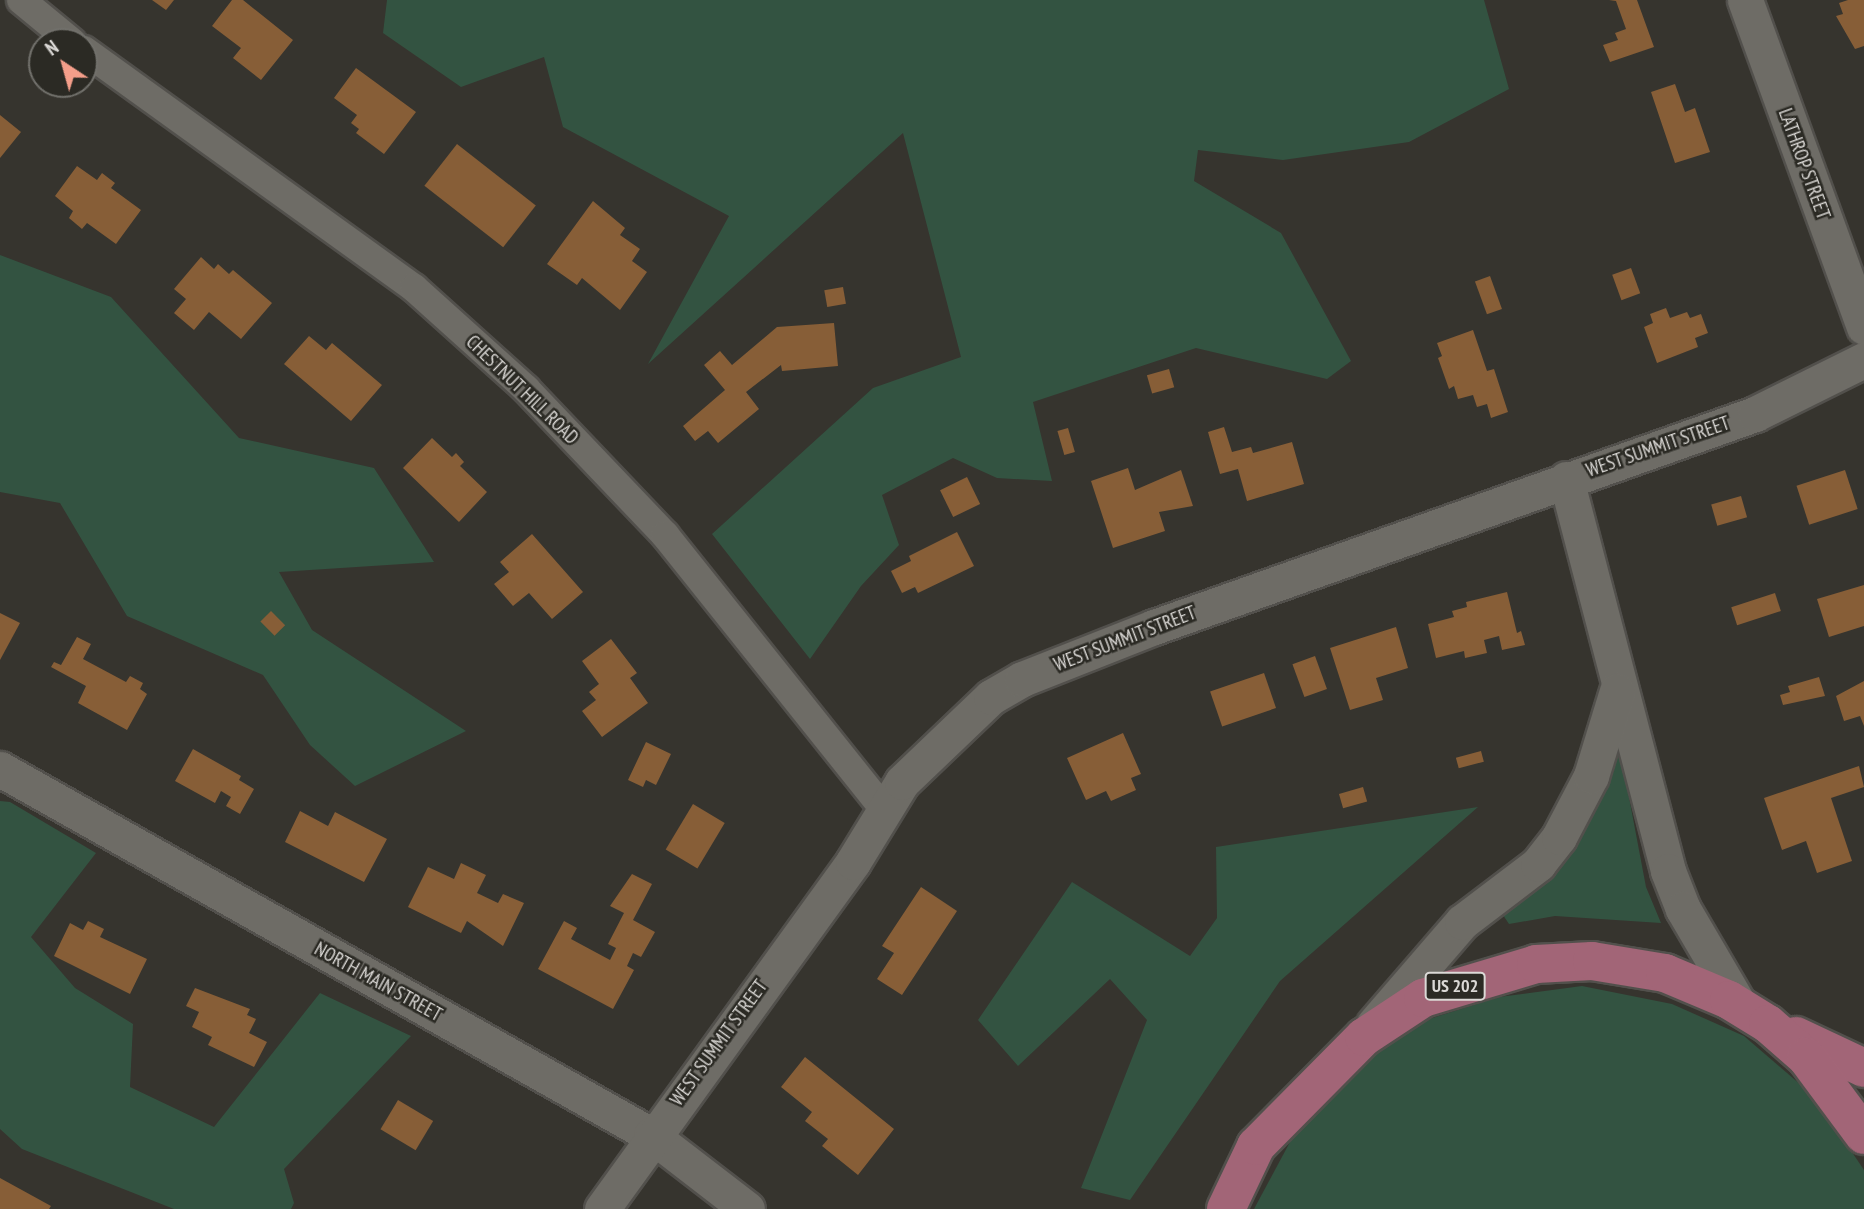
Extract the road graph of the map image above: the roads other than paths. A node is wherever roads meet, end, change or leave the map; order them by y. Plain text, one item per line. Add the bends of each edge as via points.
1 (21, 0) edge
2 (1745, 0) edge
3 (55, 28) edge
4 (98, 60) edge
5 (1864, 327) edge
6 (1864, 360) edge
7 (1566, 479) junction
8 (1618, 687) junction
9 (0, 769) edge
10 (884, 810) junction
11 (1754, 1014) junction
12 (1364, 1037) junction
13 (1864, 1068) edge
14 (651, 1135) junction
15 (1864, 1135) edge
16 (1224, 1201) edge
17 (602, 1209) edge
18 (747, 1209) edge

1 - 3 street
2 - 5 street, LATHROP STREET
4 - 10 street, CHESTNUT HILL ROAD via 414,288 526,389 665,535
6 - 7 street, WEST SUMMIT STREET via 1755,414
7 - 8 street
7 - 10 street, WEST SUMMIT STREET via 1022,679 991,697 923,758
8 - 11 street via 1673,883
8 - 12 street via 1591,776 1559,837 1538,864 1462,922
9 - 14 street, NORTH MAIN STREET
10 - 14 street, WEST SUMMIT STREET via 853,862
11 - 12 main road, US 202 via 1665,973 1564,961 1513,968 1445,990 1403,1008
11 - 13 main road, US 202
11 - 15 main road via 1825,1077
12 - 16 main road, US 202 via 1256,1146
14 - 17 street, WEST SUMMIT STREET
14 - 18 street, NORTH MAIN STREET

